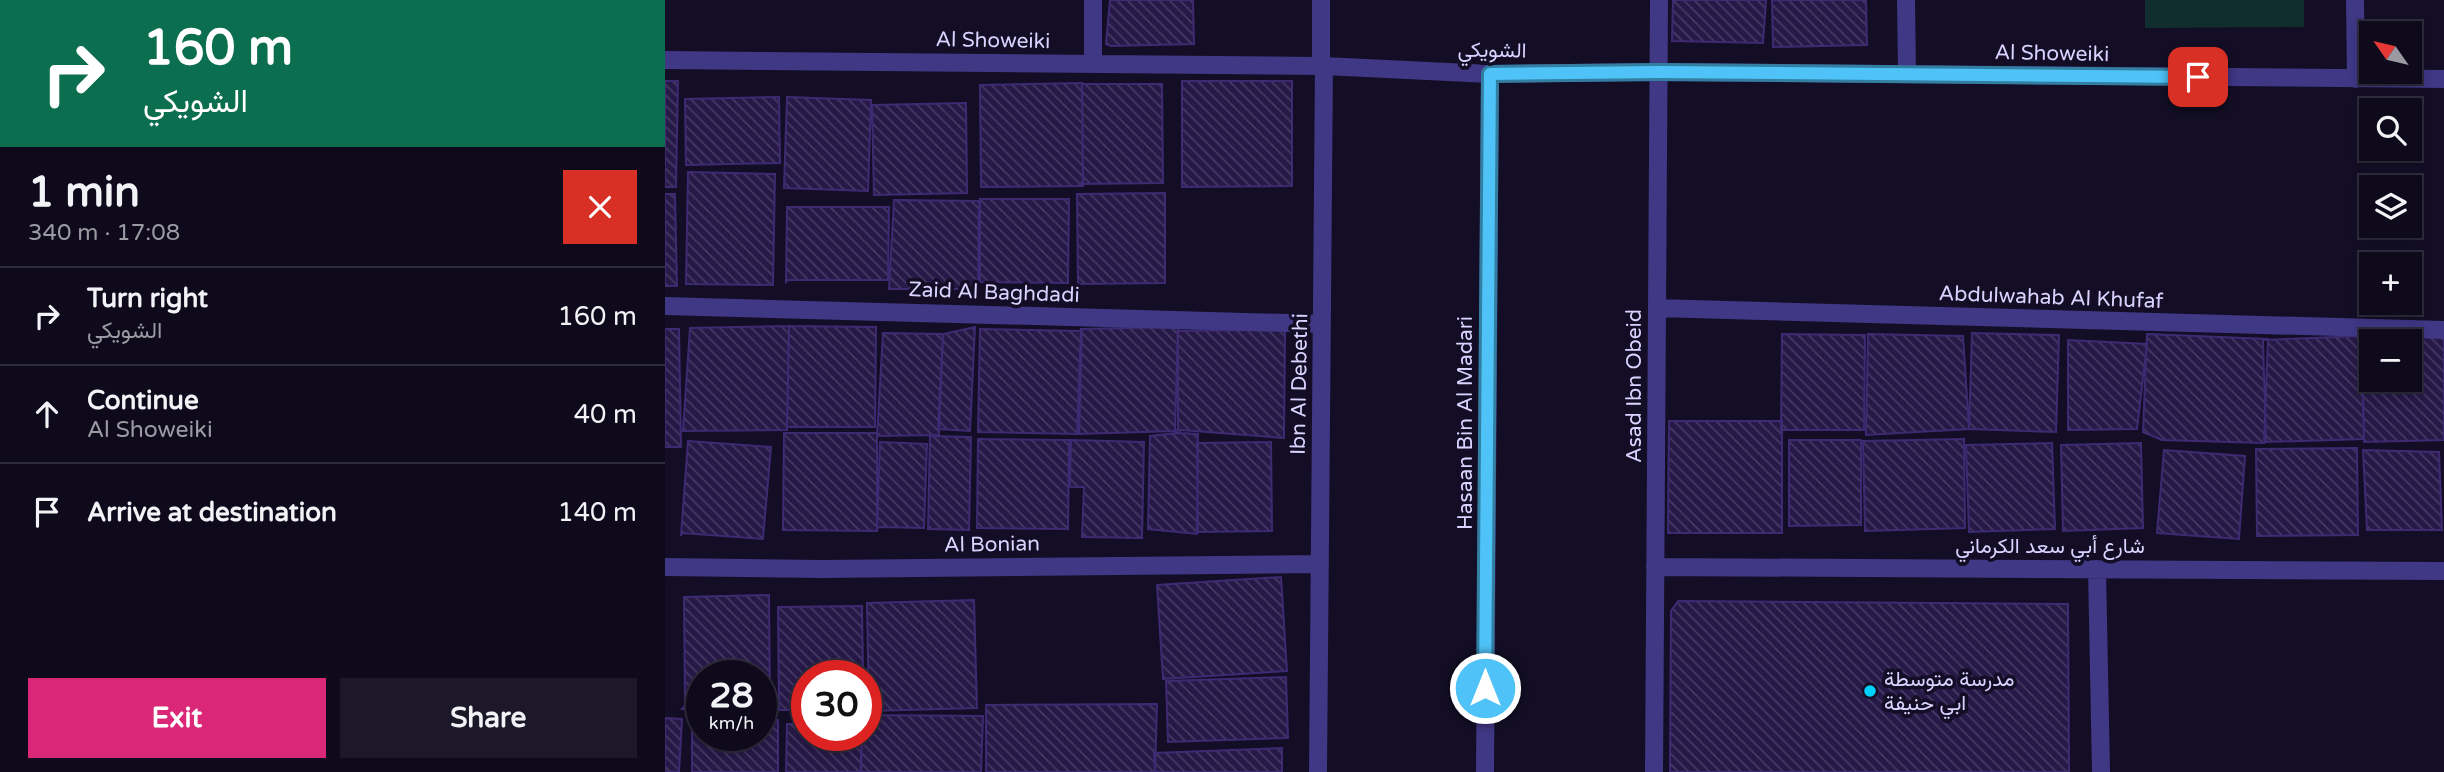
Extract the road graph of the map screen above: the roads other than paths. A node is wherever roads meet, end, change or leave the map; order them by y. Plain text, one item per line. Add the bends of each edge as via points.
1 (1093, 0) edge
2 (1321, 0) edge
3 (1660, 0) edge
4 (1906, 0) edge
5 (2355, 0) edge
6 (665, 60) edge
7 (1093, 64) junction
8 (1323, 66) junction
9 (1659, 72) junction
10 (1490, 74) junction
11 (1907, 74) junction
12 (2356, 79) junction
13 (2444, 79) edge
14 (665, 306) edge
15 (1657, 308) junction
16 (1322, 324) junction
17 (2444, 330) edge
18 (1320, 564) junction
19 (665, 567) edge
20 (1655, 567) junction
21 (2097, 569) junction
22 (2444, 571) edge
23 (1318, 772) edge
24 (1485, 772) edge
25 (1654, 772) edge
26 (2101, 772) edge

1 - 7 street
2 - 8 street, Ibn Al Debethi
3 - 9 street, Asad Ibn Obeid
4 - 11 street
5 - 12 street
6 - 7 street, Al Showeiki
7 - 8 street, Al Showeiki
8 - 10 street, الشويكي
8 - 16 street, Ibn Al Debethi
9 - 10 street, الشويكي
9 - 11 street, Al Showeiki
9 - 15 street, Asad Ibn Obeid
10 - 24 street, Hasaan Bin Al Madari
11 - 12 street, Al Showeiki
12 - 13 street, Al Showeiki
14 - 16 street, Zaid Al Baghdadi
15 - 17 street, Abdulwahab Al Khufaf
15 - 20 street, Asad Ibn Obeid
16 - 18 street, Ibn Al Debethi
18 - 19 street, Al Bonian
18 - 23 street, Ibn Al Debethi
20 - 21 street, شارع أبي سعد الكرماني
20 - 25 street, Asad Ibn Obeid
21 - 22 street, شارع أبي سعد الكرماني
21 - 26 street

